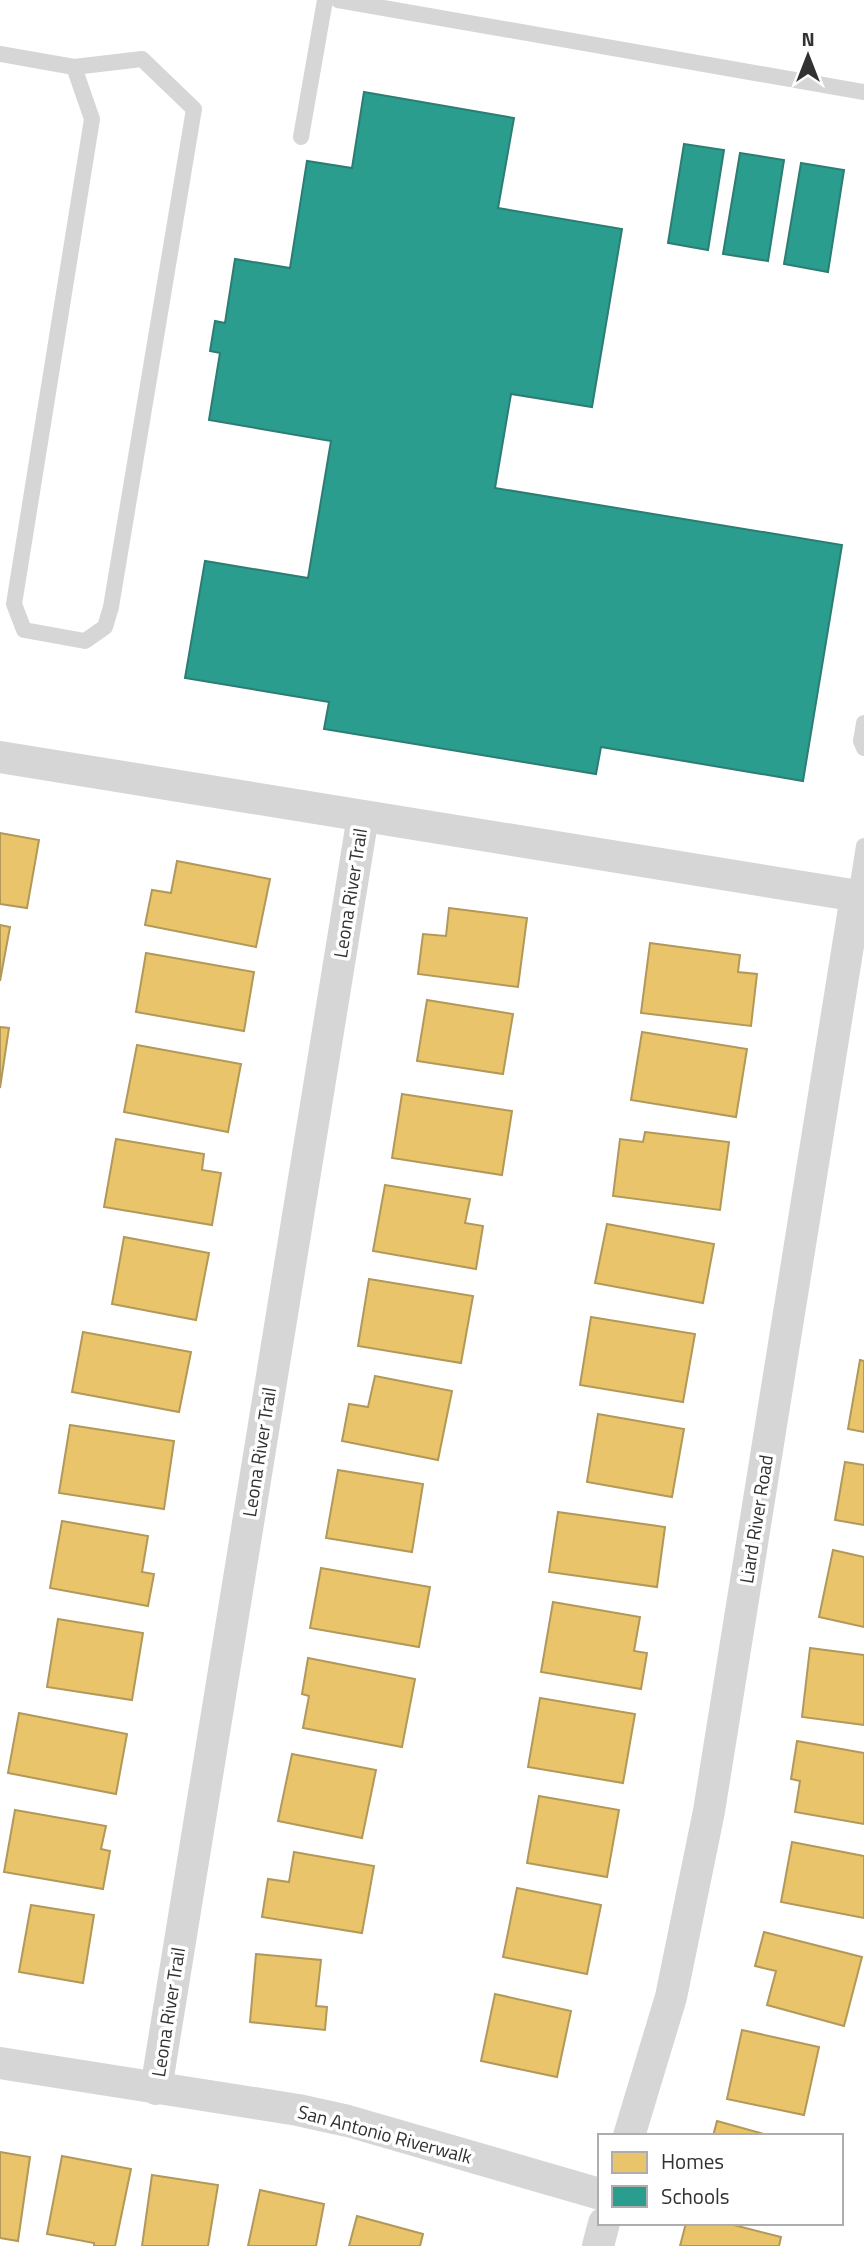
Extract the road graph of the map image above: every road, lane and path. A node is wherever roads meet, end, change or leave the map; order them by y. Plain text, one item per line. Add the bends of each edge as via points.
1 (325, 0) edge
2 (338, 0) edge
3 (0, 54) edge
4 (74, 67) junction
5 (864, 92) edge
6 (301, 137) dead end
7 (864, 723) edge
8 (864, 748) edge
9 (0, 757) edge
10 (363, 816) junction
11 (864, 846) edge
12 (860, 896) edge
13 (0, 2063) edge
14 (156, 2089) junction
15 (630, 2134) edge
16 (598, 2193) edge
17 (603, 2225) edge
18 (598, 2246) edge

1 - 6 lane
2 - 5 lane
3 - 4 lane
4 - 4 lane via 92,119 14,604 24,630 85,641 105,627 110,607 194,109 142,59
7 - 8 lane
9 - 10 street
10 - 12 street
10 - 14 street, Leona River Trail
11 - 12 lane
12 - 15 street, Liard River Road via 709,1811 671,1997
13 - 14 street, San Antonio Riverwalk
14 - 16 street, San Antonio Riverwalk via 348,2121
17 - 18 street

